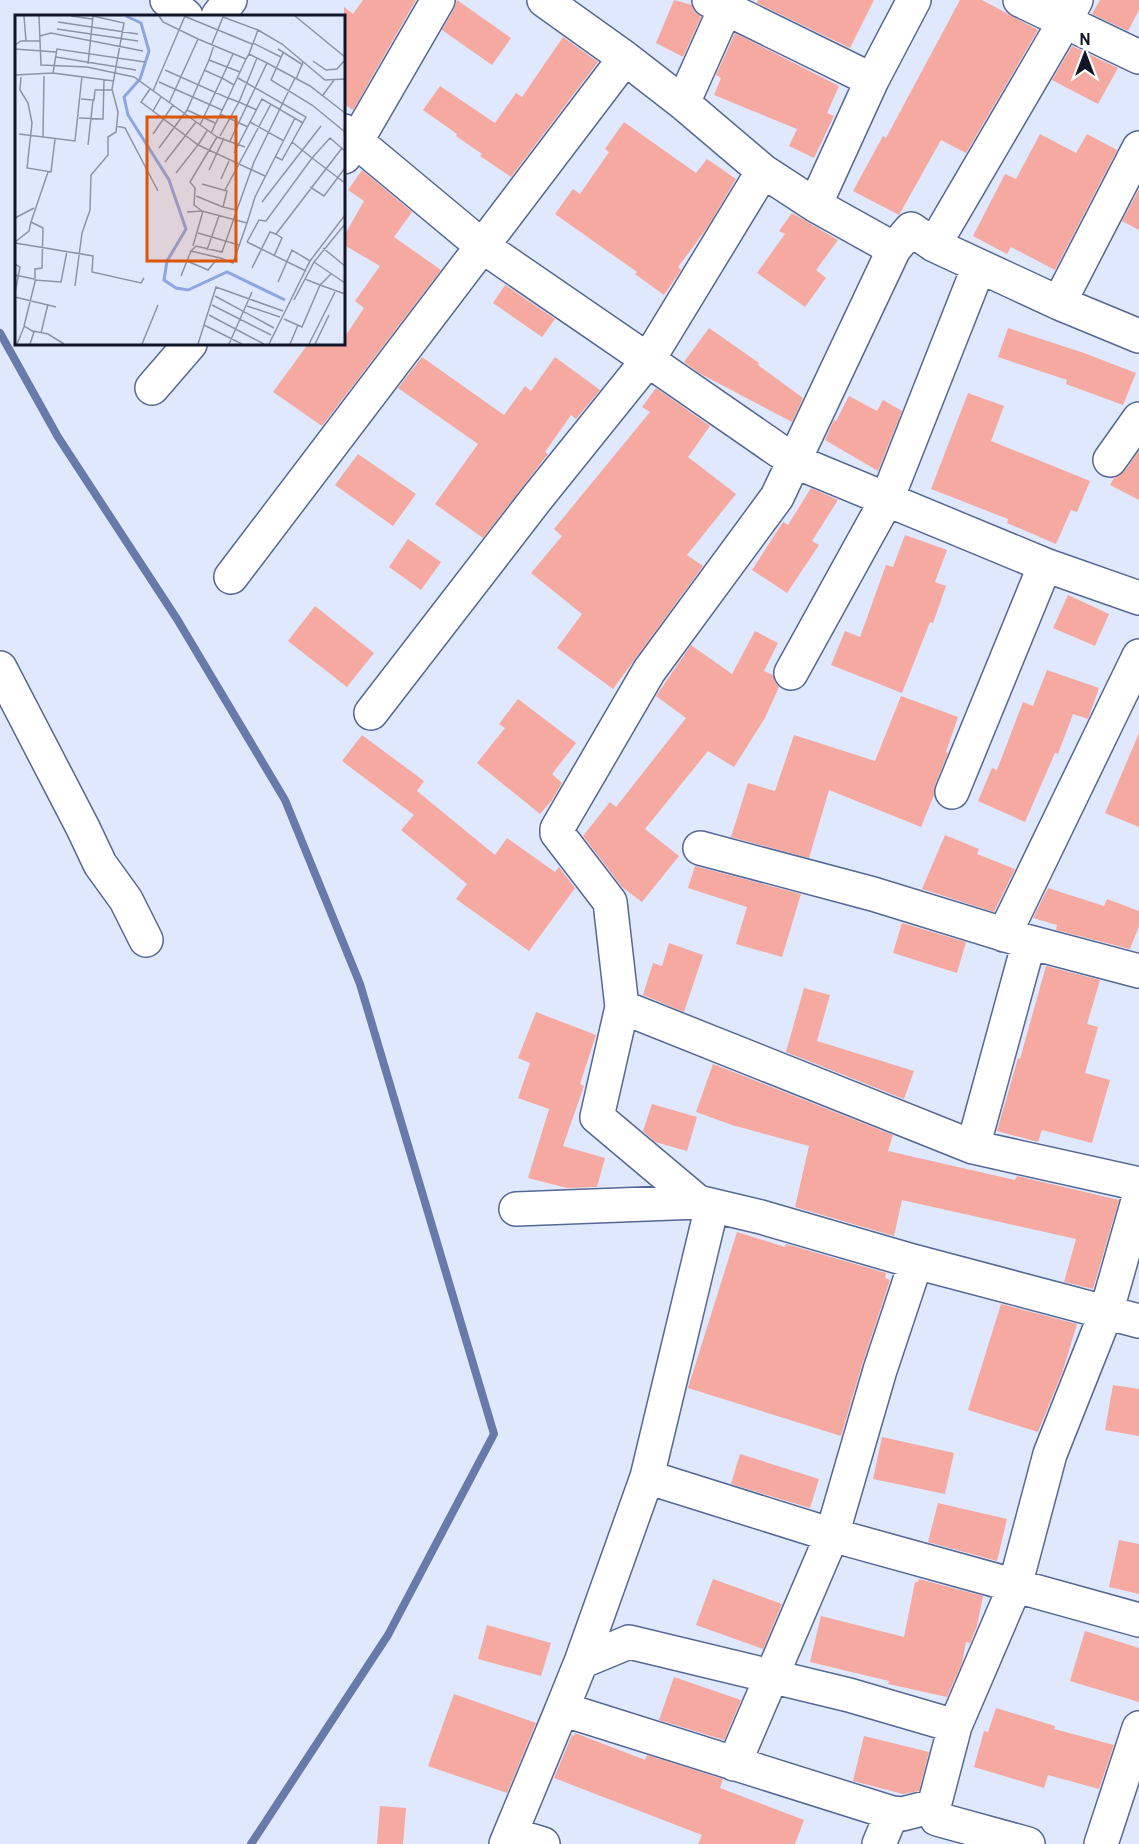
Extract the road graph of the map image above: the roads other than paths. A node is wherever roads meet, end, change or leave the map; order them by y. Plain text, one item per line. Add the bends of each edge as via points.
1 (167, 0) edge
2 (230, 0) edge
3 (438, 0) edge
4 (544, 0) edge
5 (914, 0) edge
6 (1020, 0) edge
7 (721, 3) edge
8 (1071, 10) edge
9 (185, 15) edge
10 (219, 15) edge
11 (1139, 57) edge
12 (625, 58) junction
13 (872, 80) junction
14 (683, 103) junction
15 (348, 143) edge
16 (1139, 148) edge
17 (763, 171) junction
18 (815, 205) junction
19 (934, 245) junction
20 (482, 246) junction
21 (894, 249) junction
22 (979, 266) junction
23 (1059, 303) junction
24 (1139, 336) edge
25 (189, 345) edge
26 (648, 360) junction
27 (152, 388) dead end
28 (1139, 419) edge
29 (1110, 460) dead end
30 (794, 461) junction
31 (887, 499) junction
32 (1045, 565) junction
33 (231, 577) dead end
34 (1139, 598) edge
35 (1139, 656) edge
36 (0, 668) edge
37 (791, 673) dead end
38 (371, 713) dead end
39 (952, 792) dead end
40 (700, 848) dead end
41 (1017, 939) junction
42 (146, 940) dead end
43 (1139, 971) edge
44 (622, 1008) junction
45 (973, 1147) junction
46 (1139, 1184) edge
47 (1139, 1197) edge
48 (705, 1204) junction
49 (516, 1209) dead end
50 (916, 1262) junction
51 (1106, 1313) junction
52 (1139, 1321) edge
53 (647, 1477) junction
54 (832, 1535) junction
55 (1016, 1587) junction
56 (1139, 1620) edge
57 (581, 1662) junction
58 (772, 1676) junction
59 (562, 1709) junction
60 (955, 1726) junction
61 (1139, 1728) edge
62 (734, 1764) junction
63 (934, 1806) junction
64 (892, 1813) junction
65 (508, 1839) edge
66 (543, 1844) edge
67 (879, 1844) edge
68 (1028, 1844) edge
69 (1101, 1844) edge

1 - 9 street
2 - 10 street
3 - 15 street
4 - 12 street
5 - 13 street
6 - 8 street
7 - 13 street
7 - 14 street
8 - 11 street
8 - 19 street
12 - 14 street
12 - 20 street
13 - 18 street
14 - 17 street
15 - 20 street
16 - 23 street
17 - 18 street
17 - 26 street
18 - 21 street
19 - 21 street via 910,229
19 - 22 street
20 - 26 street
20 - 33 street
21 - 30 street
22 - 23 street
22 - 31 street
23 - 24 street
25 - 27 street
26 - 30 street
26 - 38 street
28 - 29 street
30 - 31 street
30 - 44 street via 777,497 649,672 557,829 610,902
31 - 32 street
31 - 37 street
32 - 34 street
32 - 39 street
35 - 41 street
36 - 42 street via 100,864 126,900
40 - 41 street via 873,894
41 - 43 street
41 - 45 street
44 - 45 street
44 - 48 street via 597,1117
45 - 46 street
47 - 51 street
48 - 49 street
48 - 50 street
48 - 53 street
50 - 51 street
50 - 54 street
51 - 52 street
51 - 55 street via 1050,1454
53 - 54 street
53 - 57 street
54 - 55 street
54 - 58 street
55 - 56 street
55 - 60 street
57 - 58 street via 629,1642
57 - 59 street
58 - 60 street
58 - 62 street
59 - 62 street
59 - 65 street
60 - 63 street
61 - 69 street
62 - 64 street
63 - 64 street
63 - 68 street via 937,1819
64 - 67 street
65 - 66 street

